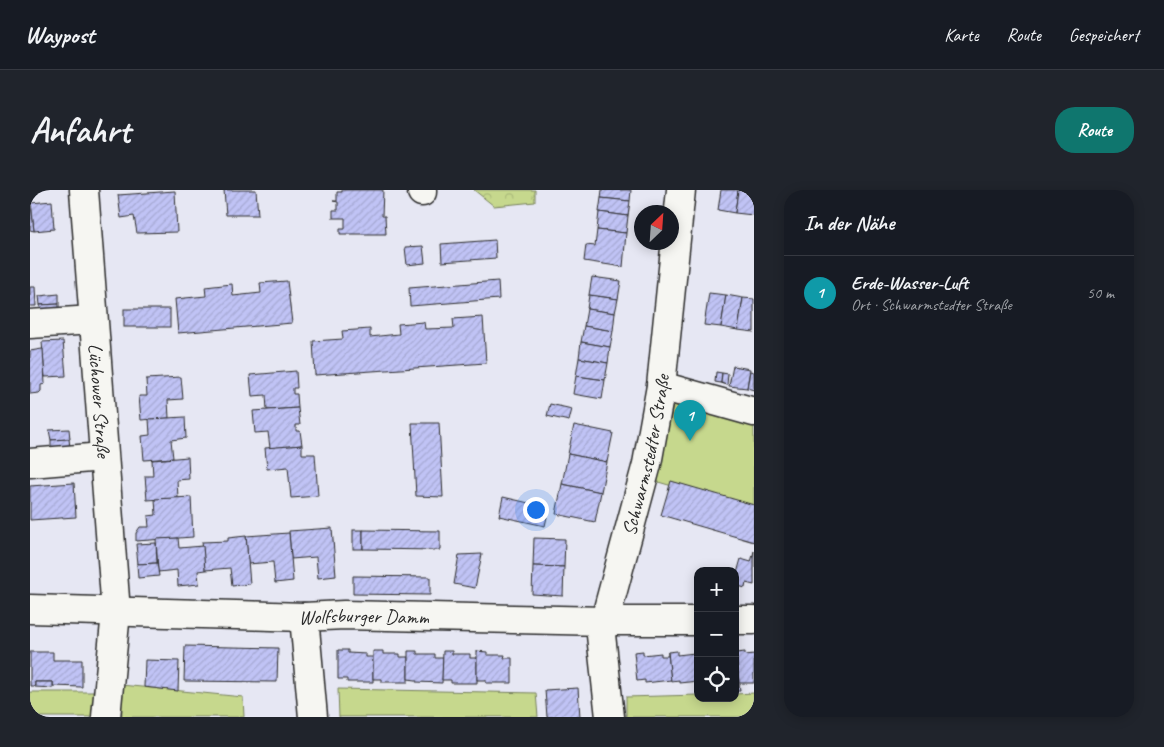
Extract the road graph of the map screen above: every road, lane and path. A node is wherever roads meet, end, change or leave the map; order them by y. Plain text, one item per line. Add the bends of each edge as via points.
1 (84, 190) edge
2 (681, 190) edge
3 (94, 320) junction
4 (30, 324) edge
5 (661, 386) junction
6 (754, 412) edge
7 (103, 457) junction
8 (30, 463) edge
9 (30, 609) edge
10 (116, 612) junction
11 (304, 617) junction
12 (694, 620) edge
13 (739, 620) edge
14 (754, 620) edge
15 (605, 621) junction
16 (106, 717) edge
17 (314, 717) edge
18 (610, 717) edge

1 - 3 street, Lüchower Straße
2 - 5 street, Schwarmstedter Straße
3 - 4 street
3 - 7 street, Lüchower Straße
5 - 6 street
5 - 15 street, Schwarmstedter Straße via 647,464
7 - 8 street
7 - 10 street, Lüchower Straße
9 - 10 street, Wolfsburger Damm
10 - 11 street, Wolfsburger Damm
10 - 16 street, Lüchower Straße
11 - 15 street, Wolfsburger Damm via 344,615
11 - 17 street
12 - 15 street, Wolfsburger Damm
13 - 14 street
15 - 18 street, Schwarmstedter Straße via 601,635

